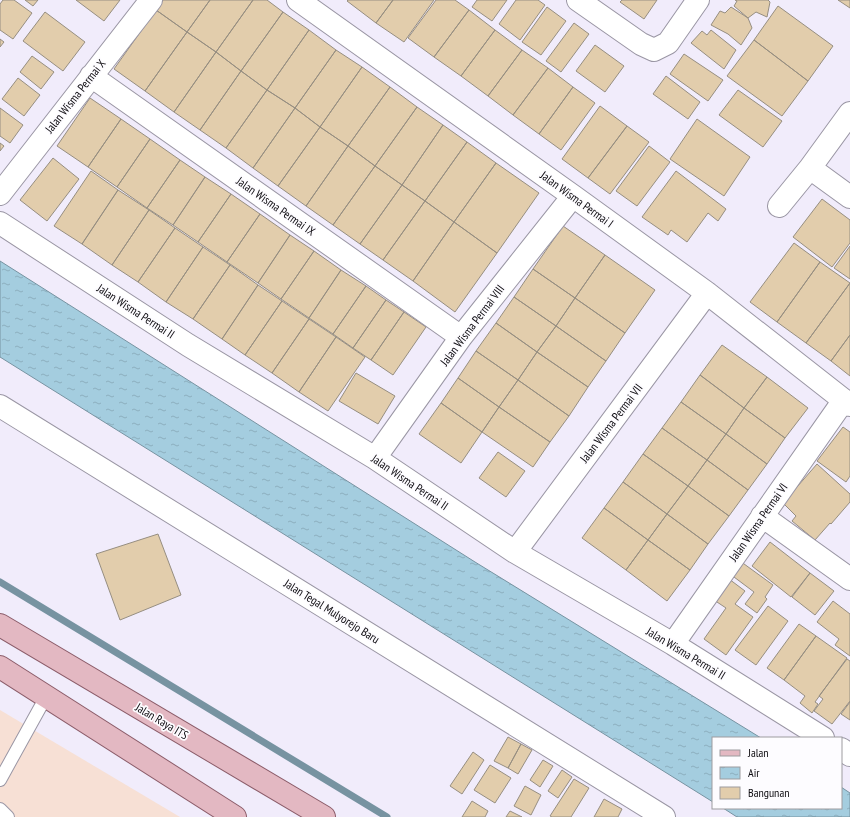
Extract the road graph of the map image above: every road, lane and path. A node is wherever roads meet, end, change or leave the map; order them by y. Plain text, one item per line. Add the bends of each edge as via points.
1 (151, 0) edge
2 (298, 0) edge
3 (578, 0) edge
4 (698, 0) edge
5 (91, 76) junction
6 (850, 113) edge
7 (810, 168) junction
8 (0, 194) edge
9 (573, 196) junction
10 (850, 197) edge
11 (779, 206) dead end
12 (0, 223) edge
13 (706, 293) junction
14 (461, 337) junction
15 (847, 403) edge
16 (0, 406) edge
17 (375, 458) junction
18 (762, 516) junction
19 (515, 552) junction
20 (850, 579) edge
21 (0, 625) edge
22 (673, 644) junction
23 (0, 667) edge
24 (47, 696) junction
25 (821, 737) edge
26 (0, 780) edge
27 (0, 809) edge
28 (8, 817) edge
29 (235, 817) edge
30 (324, 817) edge
31 (664, 817) edge

1 - 5 street, Jalan Wisma Permai X
2 - 9 street, Jalan Wisma Permai I
3 - 4 street via 641,44 654,50 668,43
5 - 8 street, Jalan Wisma Permai X
5 - 14 street, Jalan Wisma Permai IX
6 - 7 street
7 - 10 street
7 - 11 street
9 - 13 street, Jalan Wisma Permai I
9 - 14 street, Jalan Wisma Permai VIII
12 - 17 street, Jalan Wisma Permai II via 188,345
13 - 15 street, Jalan Wisma Permai I
13 - 19 street, Jalan Wisma Permai VII
14 - 17 street, Jalan Wisma Permai VIII
15 - 18 street, Jalan Wisma Permai VI
16 - 31 street, Jalan Tegal Mulyorejo Baru
17 - 19 street, Jalan Wisma Permai II
18 - 20 street
18 - 22 street, Jalan Wisma Permai VI
19 - 22 street, Jalan Wisma Permai II
21 - 30 main road, Jalan Raya ITS
22 - 25 street, Jalan Wisma Permai II
23 - 24 main road
24 - 26 lane
24 - 29 main road
27 - 28 lane

